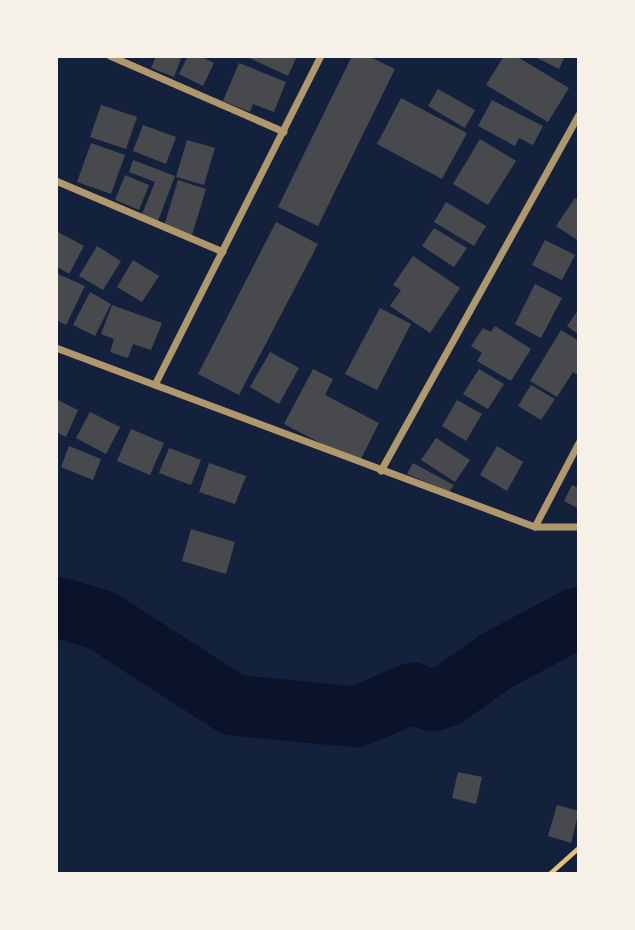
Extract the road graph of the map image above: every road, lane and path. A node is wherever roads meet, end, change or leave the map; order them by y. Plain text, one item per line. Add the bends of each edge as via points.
1 (110, 56) edge
2 (321, 56) edge
3 (579, 115) edge
4 (284, 132) junction
5 (56, 181) edge
6 (223, 252) junction
7 (56, 348) edge
8 (155, 385) junction
9 (579, 443) edge
10 (380, 471) junction
11 (535, 527) junction
12 (579, 527) edge
13 (579, 849) edge
14 (550, 874) edge

1 - 4 street
2 - 4 street
3 - 10 street
4 - 6 street
5 - 6 street
6 - 8 street
7 - 8 street
8 - 10 street
9 - 11 street
10 - 11 street
11 - 12 street
13 - 14 path

